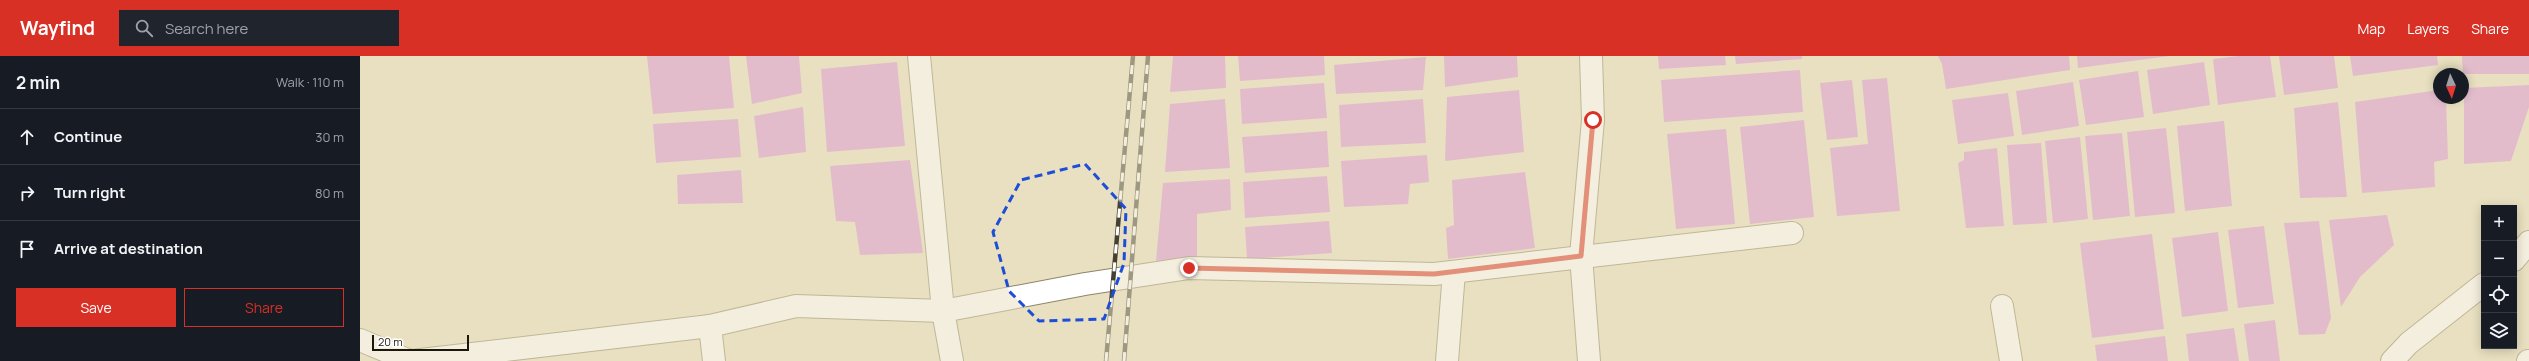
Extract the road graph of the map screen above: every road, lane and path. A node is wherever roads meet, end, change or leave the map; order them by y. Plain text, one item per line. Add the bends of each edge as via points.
1 (919, 56) edge
2 (1591, 56) edge
3 (1792, 234) dead end
4 (2529, 242) edge
5 (1581, 256) junction
6 (2517, 256) edge
7 (1454, 272) junction
8 (2481, 286) edge
9 (2002, 306) dead end
10 (943, 311) junction
11 (710, 326) junction
12 (360, 340) edge
13 (411, 361) edge
14 (714, 361) edge
15 (952, 361) edge
16 (1447, 361) edge
17 (1589, 361) edge
18 (2011, 361) edge
19 (2392, 361) edge

1 - 10 street
2 - 5 street via 1593,120
3 - 5 street
4 - 6 street
5 - 7 street
5 - 17 street
7 - 10 street via 1434,274 1189,268 1085,284
7 - 16 street
8 - 19 street via 2409,343
9 - 18 street
10 - 11 street via 796,306
10 - 15 street
11 - 13 street
11 - 14 street
12 - 13 street

